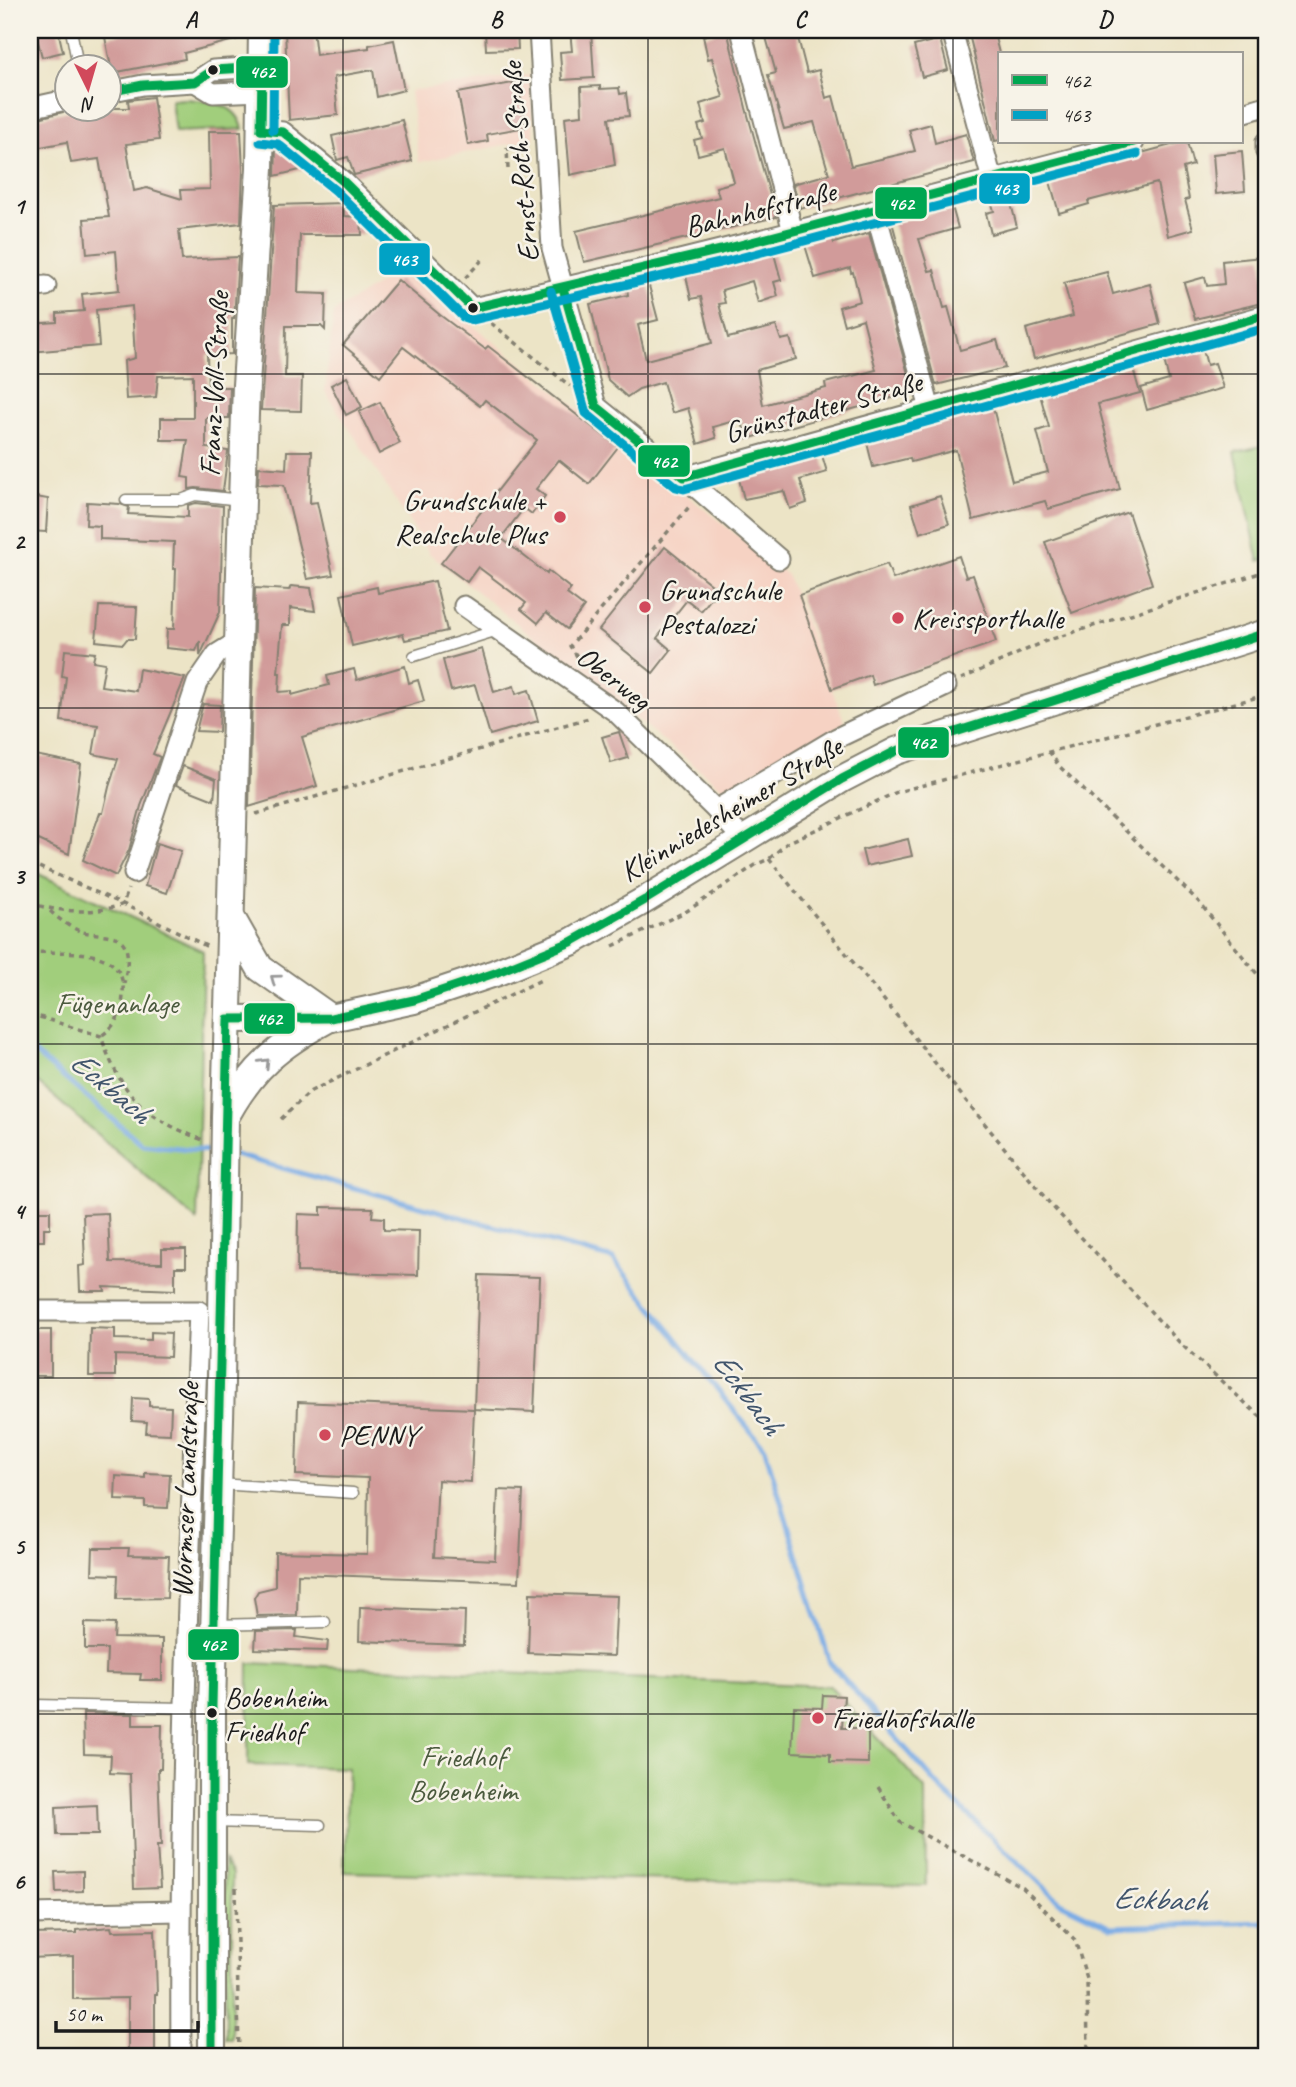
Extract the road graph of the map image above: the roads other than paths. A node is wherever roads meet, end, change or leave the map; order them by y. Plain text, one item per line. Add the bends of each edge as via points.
1 (71, 30) edge
2 (262, 30) edge
3 (539, 30) edge
4 (741, 30) edge
5 (952, 30) edge
6 (75, 52) edge
7 (262, 79) junction
8 (122, 89) edge
9 (52, 103) edge
10 (1266, 106) edge
11 (30, 108) edge
12 (1244, 112) edge
13 (261, 130) junction
14 (1266, 142) edge
15 (1127, 144) edge
16 (1266, 152) edge
17 (992, 180) junction
18 (875, 210) junction
19 (793, 232) junction
20 (563, 288) junction
21 (1266, 315) edge
22 (930, 408) junction
23 (684, 477) junction
24 (126, 500) dead end
25 (242, 500) junction
26 (779, 559) dead end
27 (464, 606) dead end
28 (498, 630) junction
29 (1266, 633) edge
30 (238, 640) junction
31 (414, 656) dead end
32 (946, 686) road end
33 (716, 810) junction
34 (743, 839) junction
35 (134, 873) dead end
36 (231, 916) junction
37 (331, 1018) junction
38 (228, 1019) junction
39 (218, 1133) junction
40 (30, 1311) edge
41 (219, 1484) junction
42 (353, 1493) dead end
43 (325, 1622) dead end
44 (215, 1625) junction
45 (36, 1705) dead end
46 (184, 1708) junction
47 (212, 1822) junction
48 (320, 1825) dead end
49 (180, 1911) junction
50 (30, 1914) edge
51 (181, 2057) edge
52 (212, 2057) edge

1 - 6 lane
2 - 7 main road, Franz-Voll-Straße
3 - 20 street, Ernst-Roth-Straße via 552,248
4 - 19 street
5 - 17 street
7 - 8 street via 213,70 195,82
7 - 13 main road, Franz-Voll-Straße
9 - 11 street
10 - 12 street
13 - 20 street via 283,132 344,182 472,308
13 - 25 main road, Franz-Voll-Straße
14 - 16 street
15 - 17 street, Bahnhofstraße
17 - 18 street, Bahnhofstraße
18 - 19 street, Bahnhofstraße
18 - 22 street
19 - 20 street, Bahnhofstraße
20 - 23 street via 597,407
21 - 22 street, Grünstadter Straße
22 - 23 street, Grünstadter Straße
23 - 26 street
24 - 25 lane via 181,500 195,495
25 - 30 main road, Franz-Voll-Straße
27 - 28 street, Oberweg
28 - 31 lane
28 - 33 street, Oberweg via 616,712
29 - 34 main road, Kleinniedesheimer Straße via 896,751
30 - 35 street via 217,654 197,683
30 - 36 main road, Franz-Voll-Straße
32 - 33 street via 837,738
33 - 34 street, Oberweg
34 - 37 main road, Kleinniedesheimer Straße via 571,942 426,996
37 -> 36 main road via 260,968
36 - 38 main road, Franz-Voll-Straße
37 - 38 main road, Kleinniedesheimer Straße
39 -> 37 main road via 242,1087 272,1056 293,1038
38 - 39 main road, Wormser Landstraße
39 - 41 main road, Wormser Landstraße via 224,1176
40 - 46 street, Wormser Landstraße via 199,1311
41 - 42 lane
41 - 44 main road, Wormser Landstraße
43 - 44 lane
44 - 47 main road, Wormser Landstraße
45 - 46 lane
46 - 49 street, Wormser Landstraße
47 - 48 lane
47 - 52 main road, Wormser Landstraße
49 - 50 street
49 - 51 street, Wormser Landstraße

